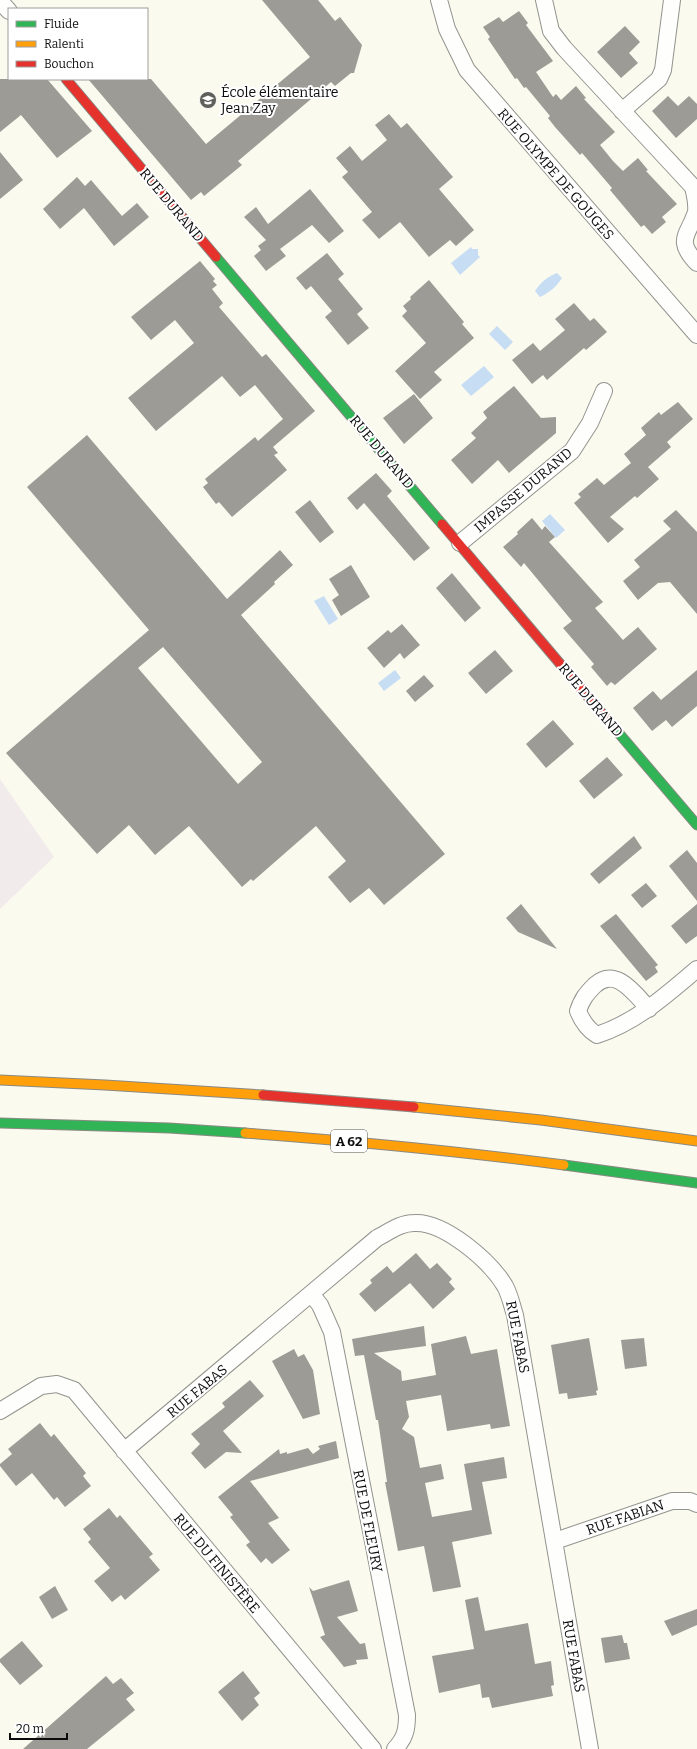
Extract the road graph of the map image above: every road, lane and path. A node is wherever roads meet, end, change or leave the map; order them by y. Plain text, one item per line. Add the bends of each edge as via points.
1 (440, 0) edge
2 (544, 0) edge
3 (672, 0) edge
4 (0, 1) edge
5 (8, 10) edge
6 (67, 80) edge
7 (622, 111) junction
8 (697, 263) edge
9 (697, 335) edge
10 (604, 391) dead end
11 (460, 543) junction
12 (697, 825) edge
13 (697, 969) edge
14 (649, 1009) dead end
15 (0, 1080) edge
16 (0, 1123) edge
17 (697, 1141) edge
18 (697, 1183) edge
19 (312, 1295) junction
20 (0, 1411) edge
21 (124, 1451) junction
22 (697, 1504) edge
23 (555, 1541) junction
24 (373, 1749) edge
25 (395, 1749) edge
26 (590, 1749) edge

1 - 9 street, RUE OLYMPE DE GOUGES via 446,29 466,70
2 - 7 street via 551,31
3 - 7 street via 663,70 659,79
4 - 5 street
6 - 11 main road, RUE DURAND
7 - 8 street via 693,187 697,199 696,211 685,236 686,252
10 - 11 street, IMPASSE DURAND via 590,423 572,451
11 - 12 main road, RUE DURAND
13 - 14 street
15 - 17 main road via 181,1088 377,1103 524,1117
16 - 18 main road, A 62 via 169,1128 336,1140 503,1157
19 - 21 street, RUE FABAS
19 - 23 street, RUE FABAS via 377,1238 398,1226 414,1223 429,1224 458,1239 487,1264 505,1285 515,1315
19 - 25 street, RUE DE FLEURY via 320,1305 332,1332 407,1715 407,1728 403,1740
20 - 21 street, RUE DU FINISTÈRE via 41,1386 56,1384 74,1390
21 - 24 street, RUE DU FINISTÈRE
22 - 23 street, RUE FABIAN via 690,1501 672,1502
23 - 26 street, RUE FABAS

